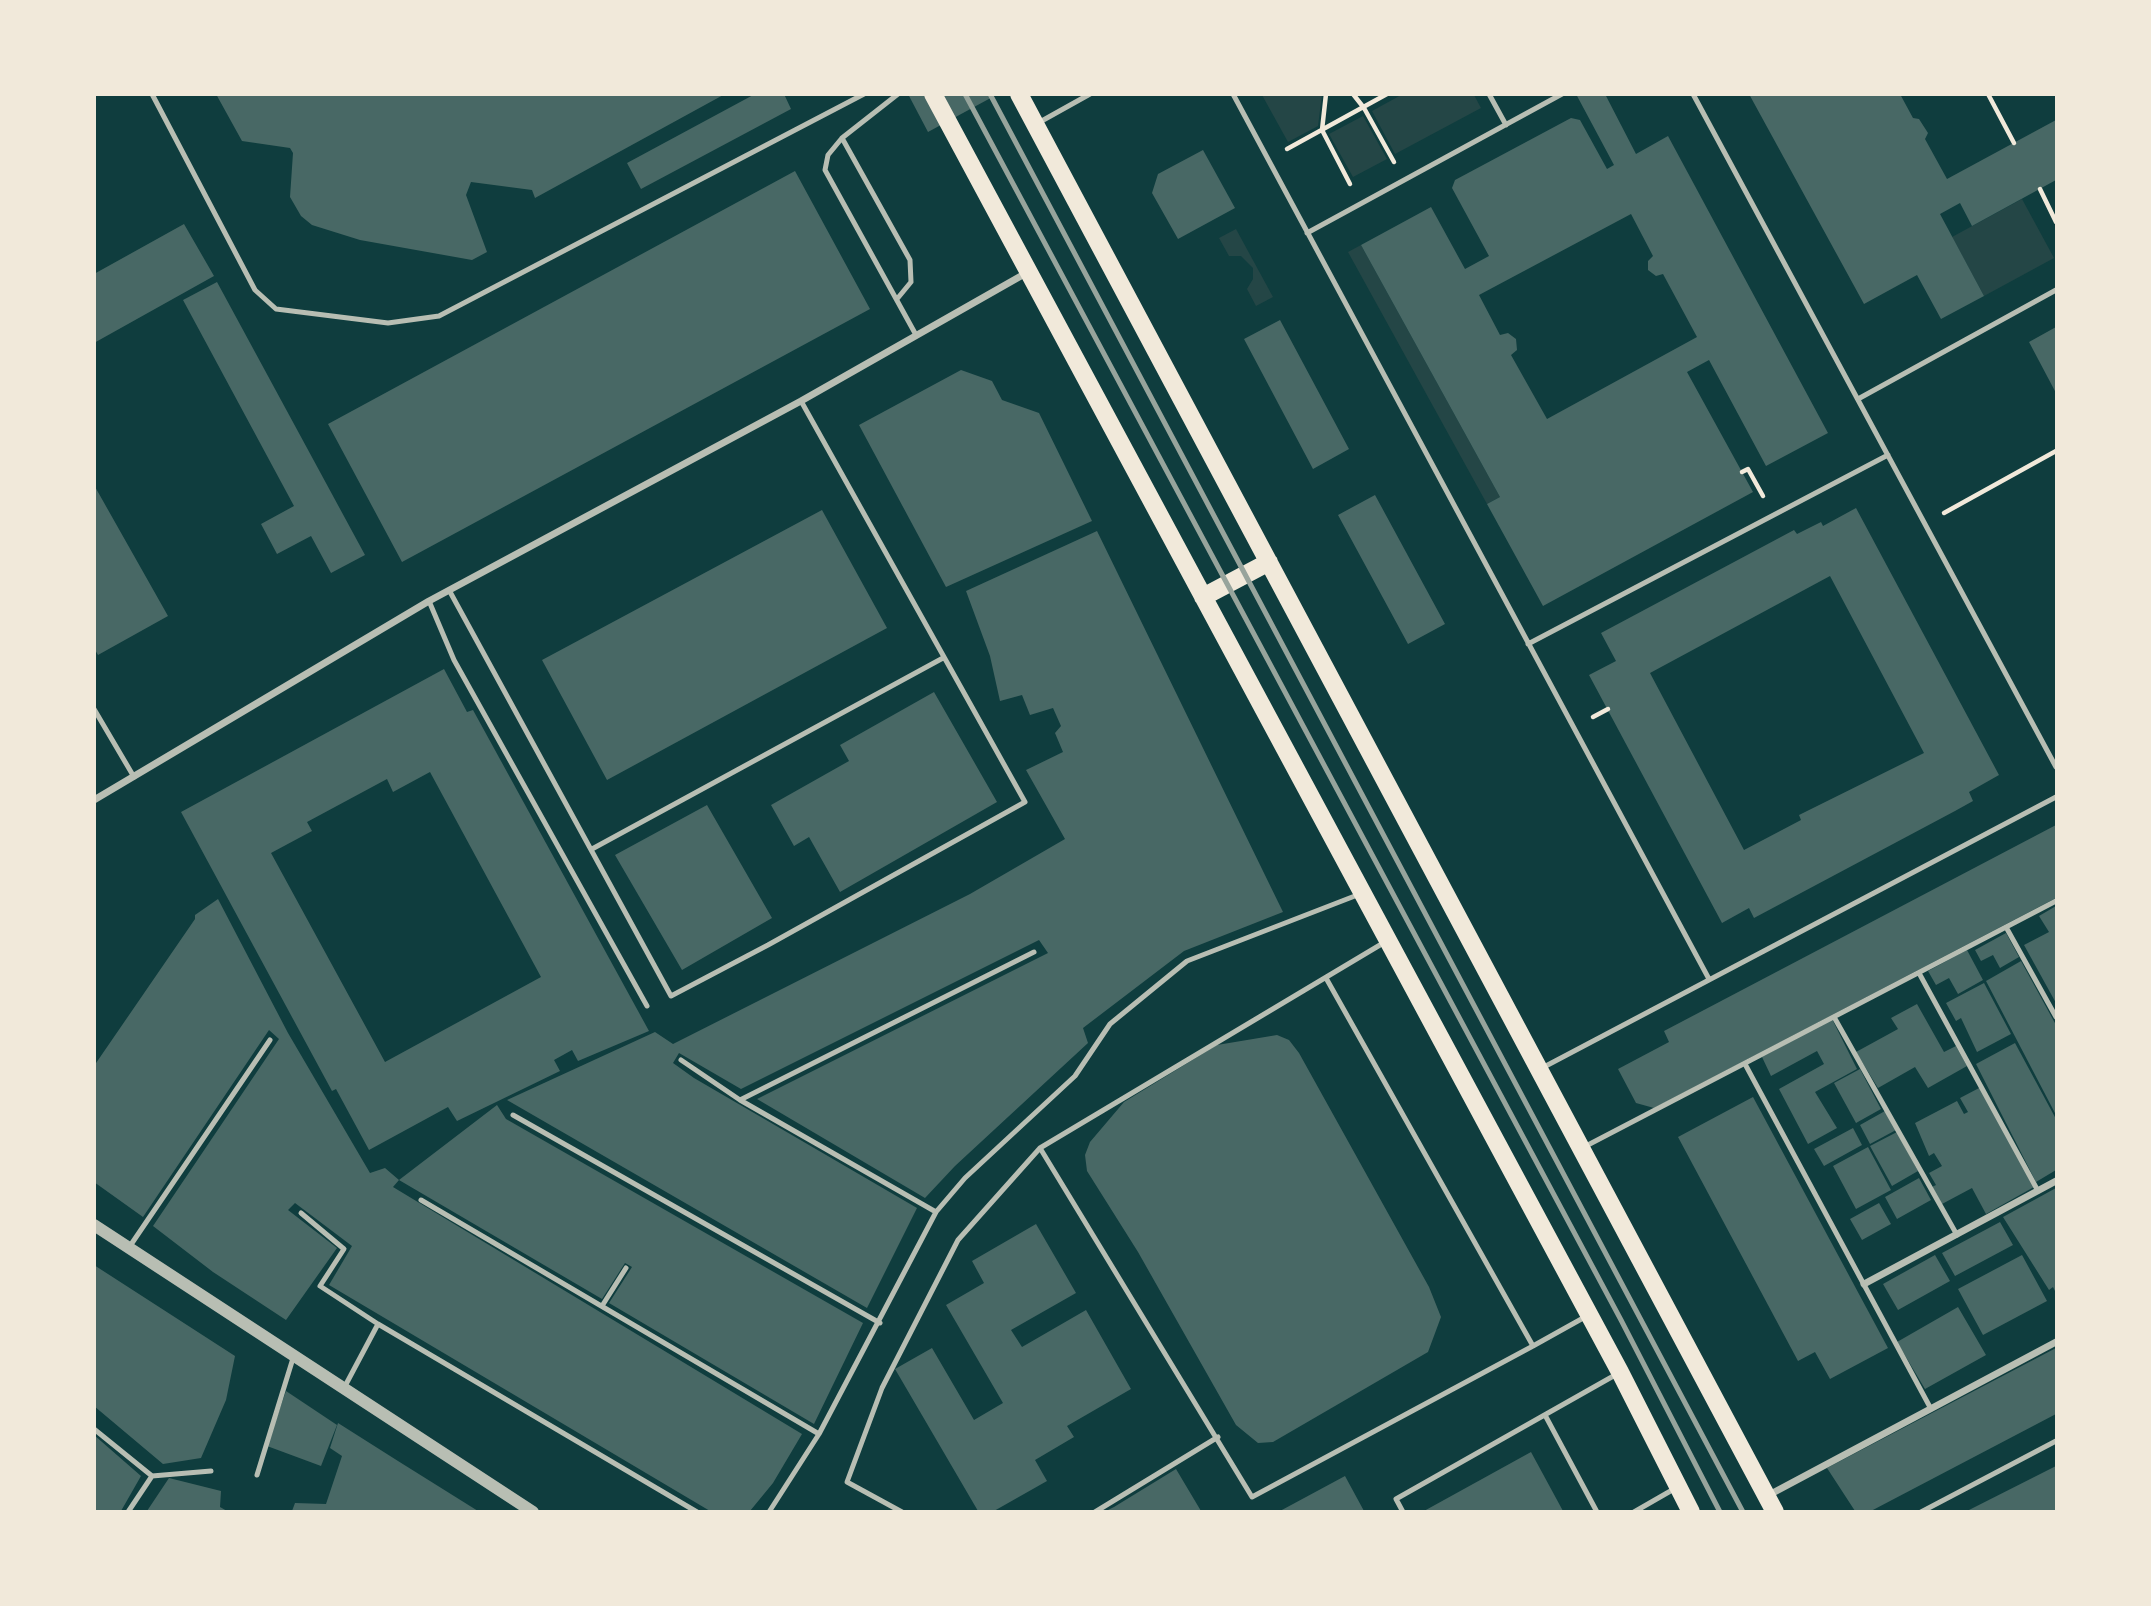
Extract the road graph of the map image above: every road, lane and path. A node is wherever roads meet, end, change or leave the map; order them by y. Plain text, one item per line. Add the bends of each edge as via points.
1 (152, 94) edge
2 (864, 94) edge
3 (898, 94) edge
4 (933, 94) edge
5 (1019, 94) edge
6 (1090, 94) edge
7 (1233, 94) edge
8 (1326, 94) edge
9 (1353, 94) edge
10 (1387, 94) edge
11 (1489, 94) edge
12 (1562, 94) edge
13 (1693, 94) edge
14 (1989, 94) edge
15 (1364, 108) junction
16 (1035, 125) junction
17 (1506, 125) junction
18 (1322, 131) junction
19 (842, 138) junction
20 (2014, 143) dead end
21 (1268, 160) junction
22 (1404, 181) junction
23 (2039, 189) dead end
24 (1361, 204) junction
25 (2056, 222) edge
26 (1307, 233) junction
27 (1028, 272) junction
28 (2056, 290) edge
29 (897, 299) junction
30 (916, 335) junction
31 (1858, 399) junction
32 (801, 401) junction
33 (2056, 451) edge
34 (1888, 454) junction
35 (1742, 472) dead end
36 (1774, 514) junction
37 (1924, 523) junction
38 (1269, 562) junction
39 (449, 590) junction
40 (1203, 597) junction
41 (429, 601) junction
42 (1528, 644) junction
43 (943, 658) junction
44 (94, 709) edge
45 (2056, 767) edge
46 (134, 777) junction
47 (2056, 797) edge
48 (94, 800) edge
49 (592, 849) junction
50 (1363, 893) junction
51 (2056, 901) edge
52 (2006, 927) junction
53 (1388, 940) junction
54 (1034, 952) dead end
55 (1919, 973) junction
56 (1326, 978) junction
57 (1709, 979) junction
58 (647, 1006) dead end
59 (1834, 1017) junction
60 (2056, 1017) edge
61 (270, 1040) dead end
62 (681, 1060) dead end
63 (1745, 1064) junction
64 (1539, 1069) junction
65 (740, 1100) junction
66 (513, 1115) dead end
67 (1040, 1148) junction
68 (1581, 1149) junction
69 (2056, 1181) edge
70 (2038, 1191) junction
71 (421, 1200) dead end
72 (936, 1212) junction
73 (302, 1213) dead end
74 (94, 1225) edge
75 (1956, 1235) junction
76 (129, 1247) junction
77 (626, 1268) dead end
78 (1864, 1284) junction
79 (601, 1306) junction
80 (1589, 1315) junction
81 (880, 1323) junction
82 (378, 1324) junction
83 (2056, 1342) edge
84 (1533, 1346) junction
85 (294, 1355) junction
86 (1620, 1372) junction
87 (344, 1388) junction
88 (1931, 1409) junction
89 (1545, 1415) junction
90 (94, 1429) edge
91 (819, 1434) junction
92 (1218, 1437) junction
93 (2056, 1441) edge
94 (211, 1471) dead end
95 (257, 1475) dead end
96 (152, 1476) junction
97 (1678, 1487) junction
98 (1771, 1504) edge
99 (128, 1511) edge
100 (533, 1511) edge
101 (697, 1511) edge
102 (769, 1511) edge
103 (902, 1511) edge
104 (1095, 1511) edge
105 (1403, 1511) edge
106 (1597, 1511) edge
107 (1634, 1511) edge
108 (1691, 1511) edge
109 (1921, 1511) edge

1 - 2 lane via 255,290 276,309 388,323 439,316
3 - 19 lane
4 - 27 main road
5 - 16 main road
6 - 16 lane
7 - 21 lane
8 - 18 path
9 - 15 path
10 - 15 path
11 - 17 lane
12 - 17 lane
13 - 31 lane
14 - 20 path
15 - 18 path
15 - 22 path
16 - 38 main road
17 - 22 lane
18 - 21 path
18 - 24 path
19 - 29 lane via 910,260 911,282
19 - 29 lane via 828,155 825,170
21 - 26 lane
22 - 24 lane
23 - 25 path
24 - 26 lane
26 - 42 lane
27 - 30 street
27 - 40 main road
28 - 31 lane
29 - 30 lane
30 - 32 street
31 - 34 lane
32 - 39 street
32 - 43 lane
33 - 37 path
34 - 36 lane
34 - 37 lane
35 - 36 path via 1748,469
36 - 42 lane
37 - 45 lane
38 - 40 main road
38 - 64 main road
39 - 41 street
39 - 49 lane
40 - 50 main road
41 - 46 street
41 - 58 lane via 454,660
42 - 57 lane
43 - 49 lane
43 - 49 lane via 1025,802 768,945 670,996
44 - 46 lane
46 - 48 street
47 - 57 lane
50 - 53 main road
50 - 72 lane via 1186,961 1110,1024 1075,1076 965,1178
51 - 52 lane
52 - 55 lane
52 - 60 lane
53 - 56 lane
53 - 80 main road
54 - 65 lane
55 - 59 lane
55 - 70 lane
56 - 67 lane
56 - 84 lane
57 - 64 lane
59 - 63 lane
59 - 75 lane
61 - 76 lane
62 - 65 lane
63 - 68 lane
63 - 78 lane
64 - 68 main road
65 - 72 lane
66 - 81 lane
67 - 92 lane
67 - 103 lane via 958,1240 862,1434 847,1482
68 - 98 main road
69 - 70 street
70 - 75 street
71 - 79 lane
72 - 81 lane
73 - 82 lane via 344,1249 320,1286
74 - 76 street
75 - 78 street
76 - 85 street
77 - 79 lane
78 - 88 lane
79 - 91 lane
80 - 84 lane
80 - 86 main road
81 - 91 lane
82 - 87 lane
82 - 101 lane
83 - 88 street
84 - 92 lane via 1252,1497
85 - 87 street
85 - 95 lane
86 - 89 lane
86 - 97 main road
87 - 100 street
88 - 98 street
89 - 105 lane via 1396,1499
89 - 106 lane
90 - 96 lane
91 - 102 lane
92 - 104 lane
93 - 109 lane
94 - 96 lane
96 - 99 lane
97 - 107 lane
97 - 108 main road

